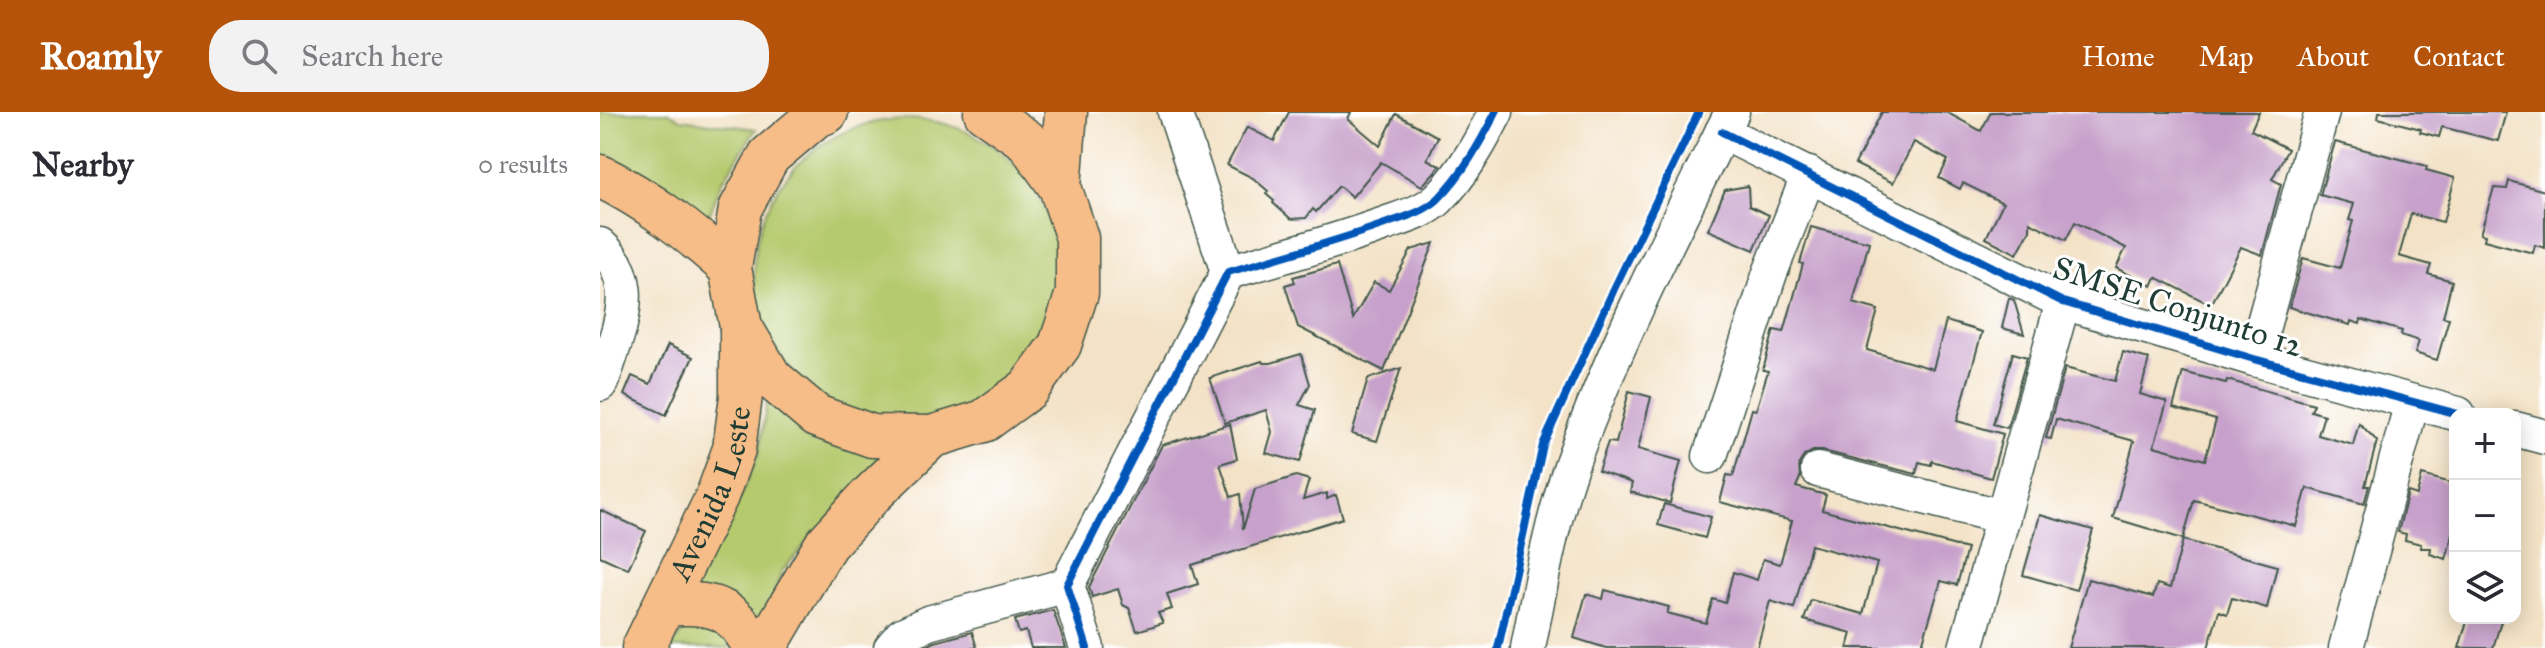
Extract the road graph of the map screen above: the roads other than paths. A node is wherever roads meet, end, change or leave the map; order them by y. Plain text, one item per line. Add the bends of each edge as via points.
1 (985, 112) edge
2 (1066, 112) edge
3 (1175, 112) edge
4 (1496, 112) edge
5 (2322, 112) edge
6 (806, 114) edge
7 (1727, 122) edge
8 (1809, 174) junction
9 (600, 176) edge
10 (1060, 187) junction
11 (600, 245) edge
12 (730, 268) junction
13 (1228, 272) junction
14 (2063, 302) junction
15 (741, 327) junction
16 (2254, 359) junction
17 (600, 384) edge
18 (2412, 402) junction
19 (2449, 412) edge
20 (2521, 431) edge
21 (931, 437) junction
22 (2545, 437) edge
23 (1710, 456) dead end
24 (1818, 470) dead end
25 (2003, 517) junction
26 (1067, 585) junction
27 (666, 605) junction
28 (643, 648) edge
29 (754, 648) edge
30 (765, 648) edge
31 (891, 648) edge
32 (1087, 648) edge
33 (1528, 648) edge
34 (1966, 648) edge
35 (2346, 648) edge

1 - 10 main road via 1027,141
2 - 10 main road
3 - 13 street
4 - 13 street via 1451,184 1423,209
5 - 16 street
6 - 12 main road via 769,156 740,209
7 - 8 street, SMSE Conjunto 12
7 - 33 street via 1612,363 1571,466
8 - 14 street, SMSE Conjunto 12
8 - 23 street via 1770,273
9 - 12 main road via 638,195
10 - 21 main road via 1077,238 1077,293 1060,345 1028,389 984,421
11 - 17 street via 623,276 626,296
12 - 15 main road
13 - 26 street
14 - 16 street, SMSE Conjunto 12
14 - 25 street
15 - 21 main road via 771,378 816,416 872,436
15 - 27 main road, Avenida Leste via 734,449
16 - 18 street, SMSE Conjunto 12
18 - 19 street, SMSE Conjunto 12
18 - 35 street
20 - 22 street
21 - 30 main road via 826,544
24 - 25 street
25 - 34 street
26 - 31 street via 928,623 902,635
26 - 32 street
27 - 28 main road, Avenida Leste
27 - 29 main road via 692,603 729,613

